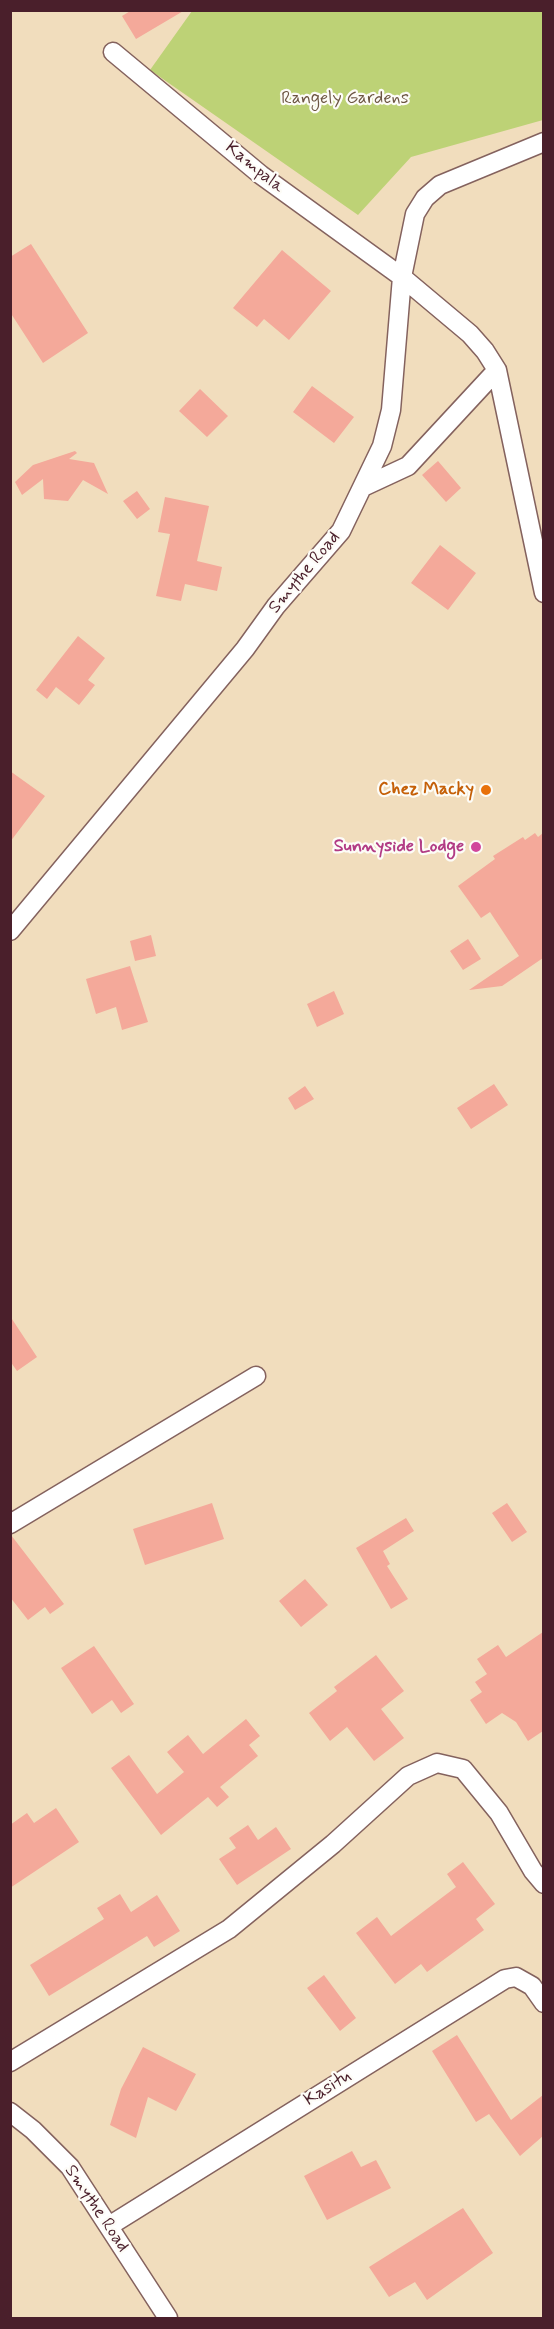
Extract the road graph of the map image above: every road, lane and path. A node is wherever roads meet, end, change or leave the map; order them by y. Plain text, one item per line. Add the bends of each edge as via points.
1 (112, 52) dead end
2 (543, 142) edge
3 (402, 277) junction
4 (497, 370) junction
5 (365, 486) junction
6 (543, 593) edge
7 (10, 931) edge
8 (256, 1376) dead end
9 (10, 1524) edge
10 (543, 1884) edge
11 (543, 2003) edge
12 (10, 2062) edge
13 (10, 2112) edge
14 (109, 2226) junction
15 (168, 2319) edge

1 - 3 street, Kampala via 261,175
2 - 3 street, Smythe Road via 440,185 425,198 415,214
3 - 4 street, Kampala via 470,334
3 - 5 street, Smythe Road via 392,410
4 - 5 street via 408,466
4 - 6 street
5 - 7 street, Smythe Road via 341,531
8 - 9 street
10 - 12 street via 499,1813 463,1769 437,1763 408,1776 229,1929
11 - 14 street, Kasitu via 532,1986 516,1977 505,1979
13 - 14 street, Smythe Road via 70,2168
14 - 15 street, Smythe Road

